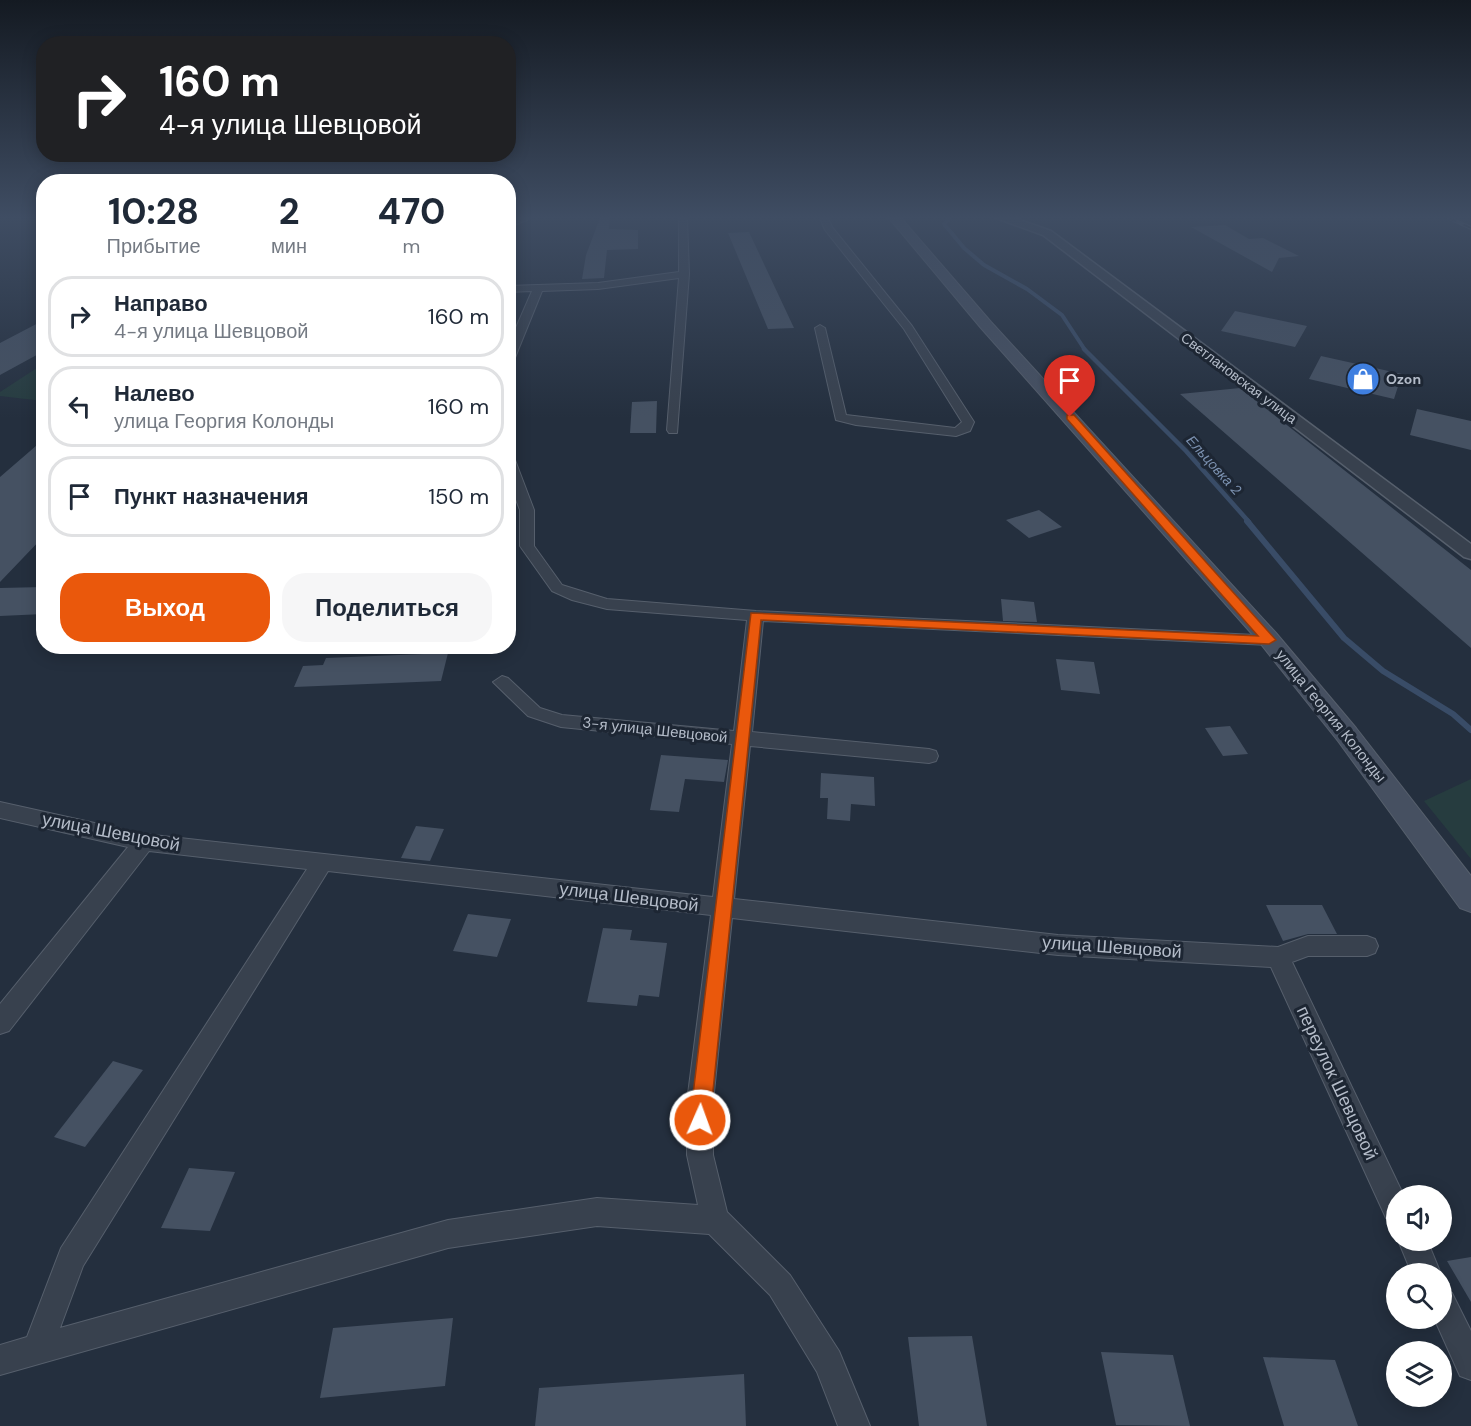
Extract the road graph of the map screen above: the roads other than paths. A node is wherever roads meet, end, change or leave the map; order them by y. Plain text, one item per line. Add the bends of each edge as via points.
1 (608, 285) edge
2 (683, 285) edge
3 (873, 285) edge
4 (950, 285) edge
5 (1115, 285) edge
6 (516, 289) edge
7 (538, 289) junction
8 (820, 328) dead end
9 (516, 341) edge
10 (673, 430) dead end
11 (516, 481) edge
12 (1471, 553) edge
13 (756, 616) junction
14 (1269, 640) junction
15 (502, 682) dead end
16 (742, 739) junction
17 (929, 756) dead end
18 (0, 810) edge
19 (144, 842) junction
20 (323, 861) junction
21 (1471, 899) edge
22 (722, 908) junction
23 (1367, 946) dead end
24 (1278, 957) junction
25 (0, 1023) edge
26 (1386, 1187) edge
27 (715, 1220) junction
28 (1452, 1324) edge
29 (37, 1351) junction
30 (0, 1360) edge
31 (1471, 1365) edge
32 (854, 1426) edge

1 - 7 street
2 - 10 street
3 - 8 street via 908,328 968,422 966,428 956,432 840,417
4 - 14 main road, улица Георгия Колонды
5 - 12 street, Светлановская улица
6 - 7 street
7 - 9 street
11 - 13 street via 527,510 527,546 557,588 607,604
13 - 14 street
13 - 16 street
14 - 21 main road, улица Георгия Колонды via 1376,771
15 - 16 street, 3-я улица Шевцовой via 534,712 561,721
16 - 17 street, 3-я улица Шевцовой
16 - 22 street
18 - 19 street, улица Шевцовой
19 - 20 street, улица Шевцовой
19 - 25 street
20 - 22 street, улица Шевцовой
20 - 29 street via 71,1258
22 - 24 street, улица Шевцовой via 1058,945
22 - 27 street via 700,1102 700,1155
23 - 24 street, улица Шевцовой via 1308,946
24 - 26 street, переулок Шевцовой
27 - 29 street via 597,1212 448,1234
27 - 32 street via 780,1285 828,1362
28 - 31 street
29 - 30 street

